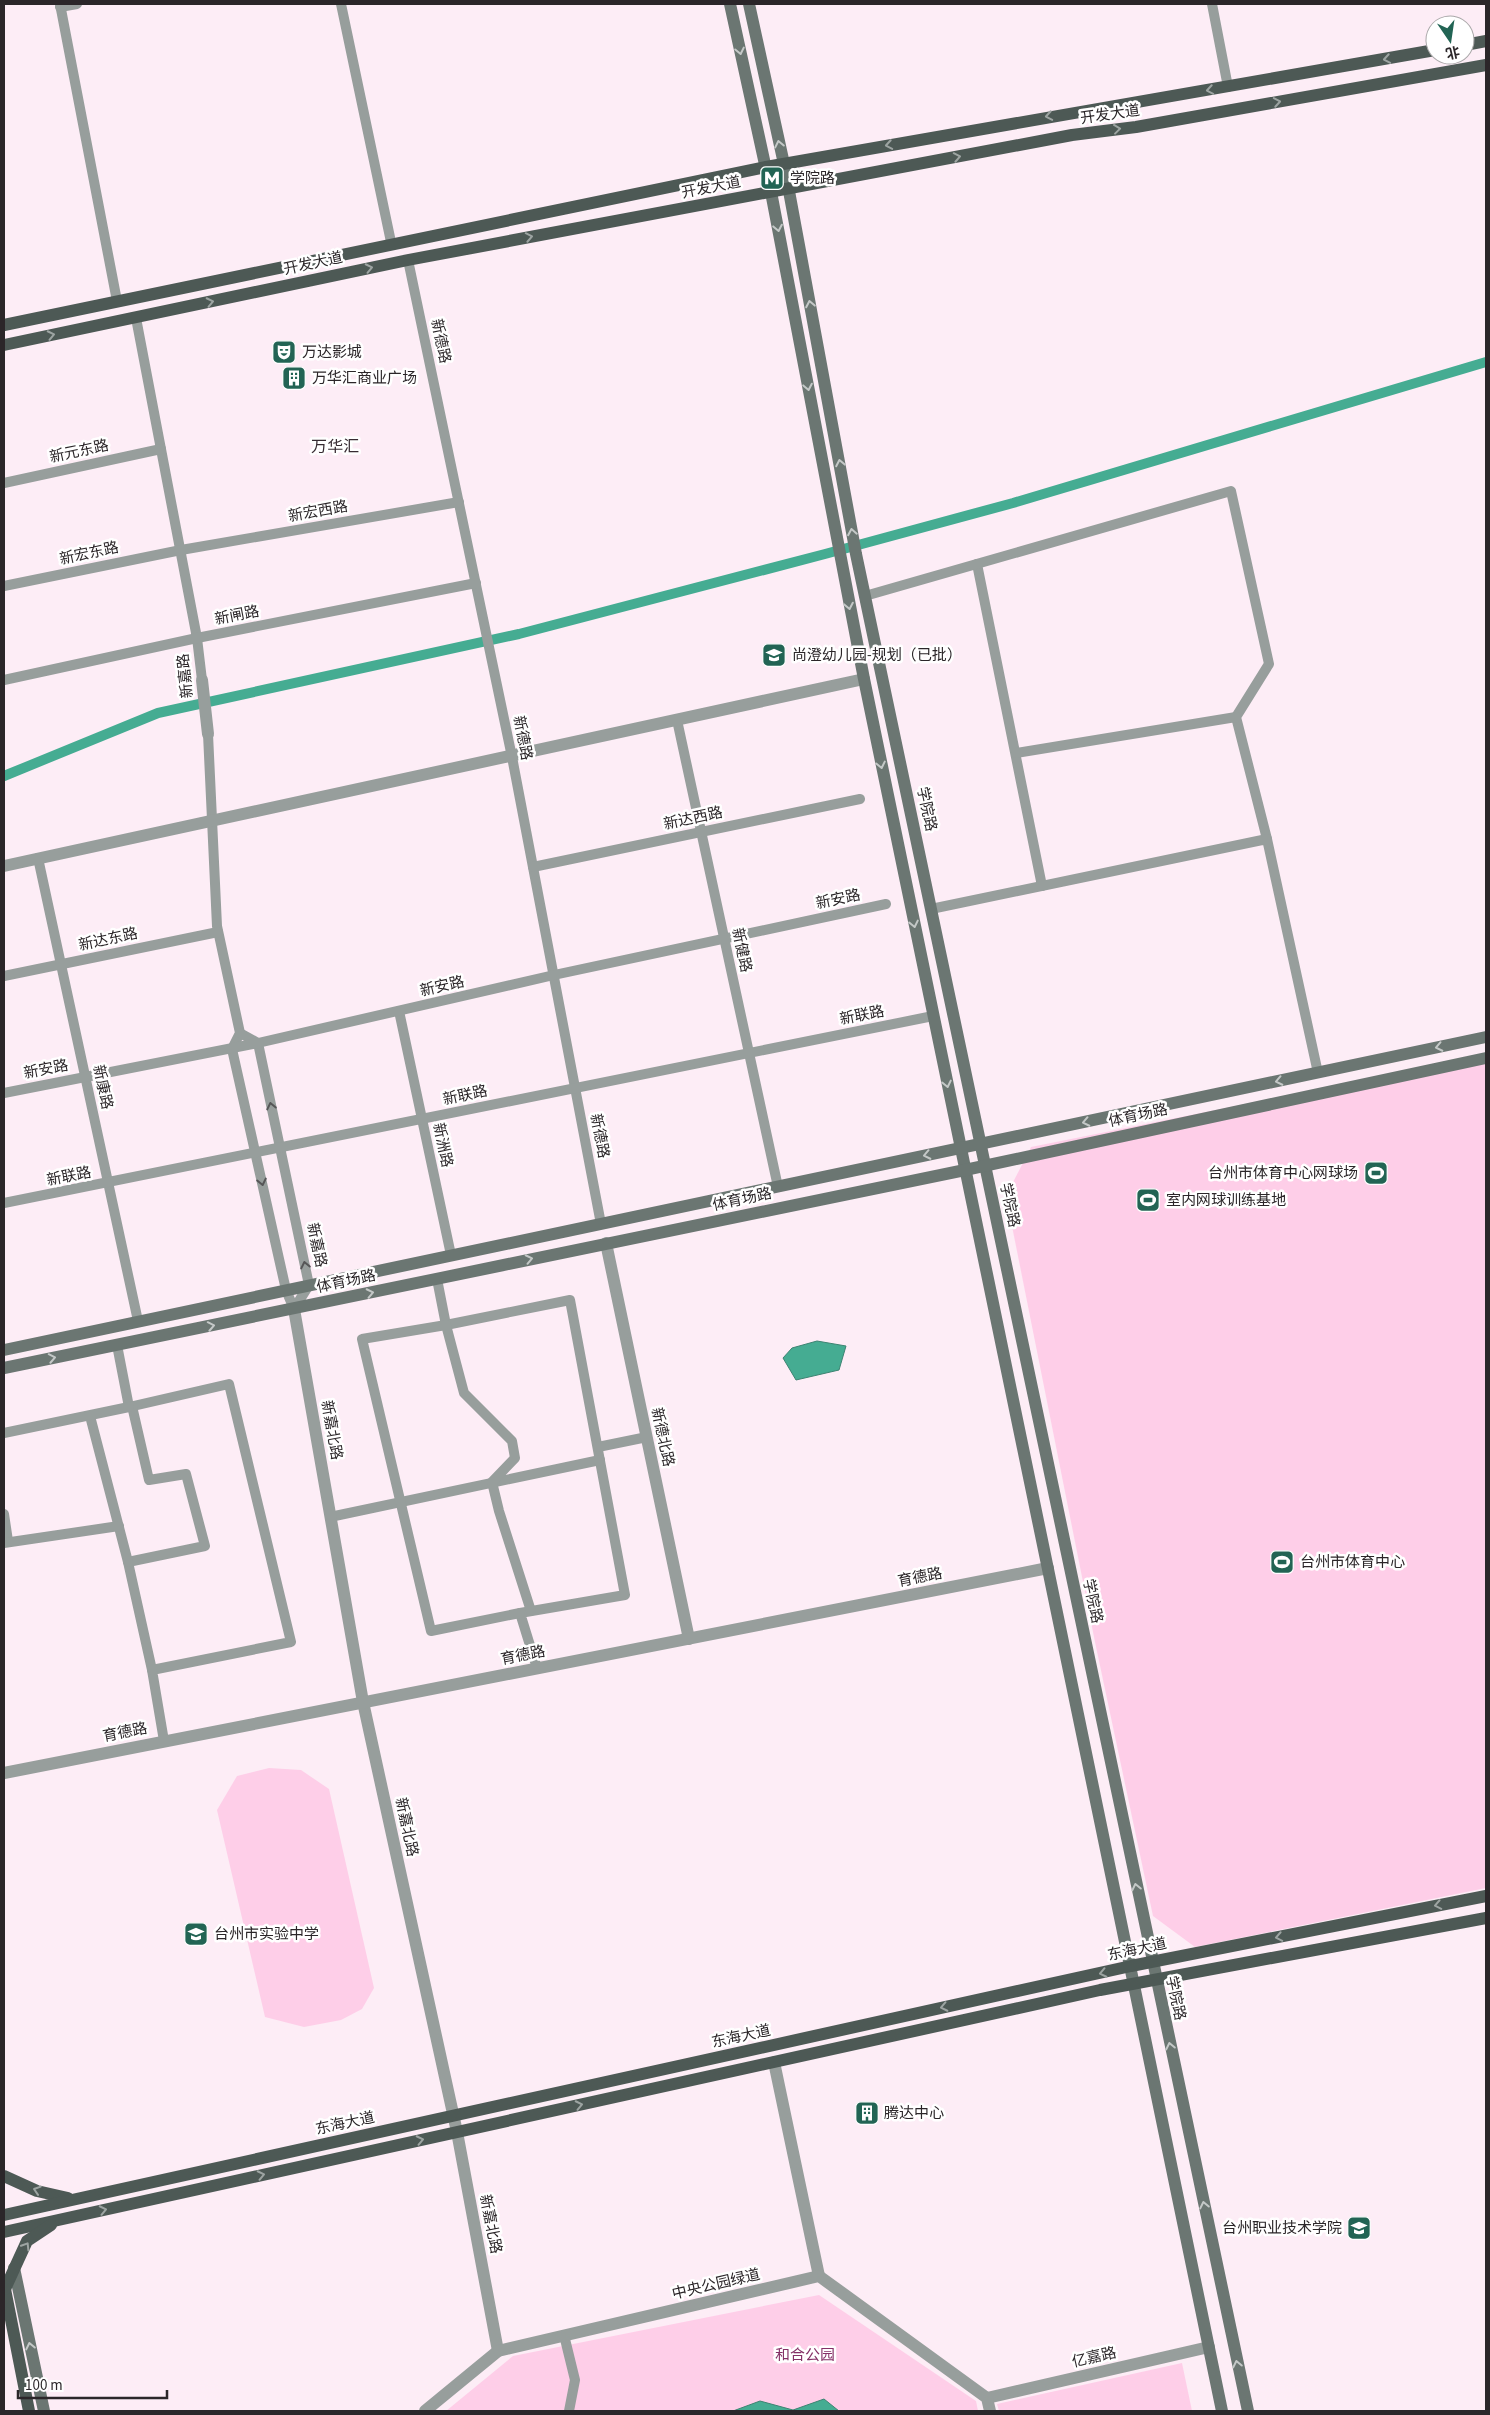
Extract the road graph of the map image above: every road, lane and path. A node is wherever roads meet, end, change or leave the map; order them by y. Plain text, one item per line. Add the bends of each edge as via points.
1 (77, 4) edge
2 (341, 4) edge
3 (730, 4) edge
4 (749, 4) edge
5 (1212, 4) edge
6 (60, 5) edge
7 (1425, 52) edge
8 (1486, 65) edge
9 (1228, 86) junction
10 (784, 164) junction
11 (766, 167) junction
12 (788, 188) junction
13 (771, 192) junction
14 (391, 242) dead end
15 (408, 260) junction
16 (117, 302) junction
17 (136, 318) junction
18 (4, 325) edge
19 (4, 345) edge
20 (162, 449) junction
21 (4, 483) edge
22 (459, 502) junction
23 (181, 550) junction
24 (977, 564) junction
25 (476, 583) junction
26 (4, 586) edge
27 (865, 596) junction
28 (197, 638) junction
29 (4, 679) edge
30 (864, 679) junction
31 (202, 680) joint
32 (1236, 717) junction
33 (677, 720) junction
34 (208, 734) joint
35 (1016, 753) junction
36 (512, 757) junction
37 (860, 799) dead end
38 (212, 821) junction
39 (701, 832) junction
40 (1267, 839) junction
41 (38, 858) junction
42 (4, 866) edge
43 (533, 867) junction
44 (1042, 886) junction
45 (886, 904) dead end
46 (931, 909) junction
47 (218, 932) junction
48 (724, 939) junction
49 (61, 964) junction
50 (554, 975) junction
51 (4, 976) edge
52 (399, 1011) junction
53 (933, 1016) junction
54 (240, 1033) junction
55 (1486, 1037) edge
56 (258, 1043) junction
57 (232, 1049) junction
58 (749, 1053) junction
59 (1486, 1058) edge
60 (1318, 1073) junction
61 (86, 1077) junction
62 (575, 1087) junction
63 (4, 1093) edge
64 (422, 1119) junction
65 (980, 1144) junction
66 (280, 1148) junction
67 (960, 1148) junction
68 (256, 1153) junction
69 (985, 1164) junction
70 (965, 1170) junction
71 (109, 1183) junction
72 (778, 1187) junction
73 (4, 1203) edge
74 (602, 1224) junction
75 (606, 1243) junction
76 (451, 1255) junction
77 (437, 1279) junction
78 (309, 1285) junction
79 (286, 1290) junction
80 (294, 1309) junction
81 (138, 1322) junction
82 (446, 1325) junction
83 (117, 1345) junction
84 (4, 1350) edge
85 (4, 1368) edge
86 (130, 1406) junction
87 (90, 1416) junction
88 (4, 1433) edge
89 (647, 1437) junction
90 (598, 1447) junction
91 (600, 1460) junction
92 (492, 1482) junction
93 (400, 1501) junction
94 (4, 1514) edge
95 (330, 1517) junction
96 (119, 1526) junction
97 (6, 1542) edge
98 (128, 1562) junction
99 (1048, 1568) junction
100 (526, 1612) junction
101 (689, 1638) junction
102 (537, 1668) junction
103 (152, 1670) junction
104 (363, 1702) junction
105 (164, 1741) junction
106 (4, 1772) edge
107 (1486, 1896) edge
108 (1486, 1918) edge
109 (1152, 1962) junction
110 (1131, 1966) junction
111 (1156, 1978) junction
112 (1133, 1983) junction
113 (774, 2062) junction
114 (453, 2116) junction
115 (457, 2132) junction
116 (4, 2176) edge
117 (73, 2199) junction
118 (4, 2215) edge
119 (69, 2217) junction
120 (4, 2232) edge
121 (14, 2268) junction
122 (819, 2276) junction
123 (4, 2287) edge
124 (564, 2335) junction
125 (1209, 2347) junction
126 (498, 2351) junction
127 (987, 2398) junction
128 (29, 2411) edge
129 (44, 2411) edge
130 (425, 2411) edge
131 (568, 2411) edge
132 (990, 2411) edge
133 (1222, 2411) edge
134 (1248, 2411) edge

1 - 6 street
2 - 14 street
3 -> 11 main road
10 -> 4 main road, 学院路
5 - 9 street
6 - 16 street
7 -> 9 main road, 开发大道
12 -> 8 main road, 开发大道 via 1072,135 1136,127
9 -> 10 main road, 开发大道
10 - 11 main road, 开发大道
10 - 12 main road, 学院路
11 - 13 main road
11 - 16 main road, 开发大道
12 - 13 main road, 开发大道
27 -> 12 main road, 学院路
15 -> 13 main road, 开发大道
13 -> 30 main road
17 -> 15 main road, 开发大道
15 - 22 street, 新德路
16 - 18 main road, 开发大道
19 -> 17 main road, 开发大道
17 - 20 street, 新嘉路
20 - 21 street, 新元东路
20 - 23 street, 新嘉路
22 - 23 street, 新宏西路
22 - 25 street, 新德路
23 - 26 street, 新宏东路
23 - 28 street, 新嘉路
24 - 27 street
24 - 32 street via 1231,491 1269,664
24 - 35 street
25 - 28 street, 新闸路
25 - 36 street, 新德路
27 - 46 main road, 学院路
28 - 29 street, 新闸路
28 - 31 street, 新嘉路
30 - 33 street
30 -> 53 main road
31 - 34 street, 新嘉路
32 - 35 street
32 - 40 street
33 - 36 street
33 - 39 street, 新健路
34 - 38 street, 新嘉路
35 - 44 street
36 - 38 street
36 - 43 street, 新德路
37 - 39 street, 新达西路
38 - 41 street
38 - 47 street, 新嘉路
39 - 43 street, 新达西路
39 - 48 street, 新健路
40 - 44 street
40 - 60 street
41 - 42 street
41 - 49 street, 新康路
43 - 50 street, 新德路
44 - 46 street
45 - 48 street, 新安路
46 - 65 main road, 学院路
47 - 49 street, 新达东路
47 - 54 street, 新嘉路
48 - 50 street, 新安路
48 - 58 street, 新健路
49 - 51 street, 新达东路
49 - 61 street, 新康路
50 - 52 street, 新安路
50 - 62 street, 新德路
52 - 56 street, 新安路
52 - 64 street, 新洲路
53 - 58 street, 新联路
53 -> 67 main road
54 - 56 street
54 - 57 street
55 -> 60 main road
56 - 57 street, 新安路
66 -> 56 street, 新嘉路
57 - 61 street, 新安路
57 - 68 street
58 - 62 street, 新联路
58 - 72 street, 新健路
59 - 69 main road, 体育场路
60 -> 65 main road
61 - 63 street, 新安路
61 - 71 street, 新康路
62 - 64 street, 新联路
62 - 74 street, 新德路
64 - 66 street, 新联路
64 - 76 street, 新洲路
65 - 67 main road
65 - 69 main road, 学院路
66 - 68 street, 新联路
78 -> 66 street, 新嘉路
67 - 70 main road
67 -> 72 main road
68 - 71 street, 新联路
68 -> 79 street
69 - 70 main road, 体育场路
109 -> 69 main road, 学院路
70 - 75 main road, 体育场路
70 - 99 main road
71 - 73 street, 新联路
71 - 81 street, 新康路
72 - 74 main road
74 - 76 main road
77 -> 75 main road, 体育场路
75 - 89 street, 新德北路
76 - 78 main road
80 -> 77 main road, 体育场路
77 - 82 street
78 - 79 main road
78 - 80 street, 新嘉路
79 - 80 street
79 - 81 main road
83 -> 80 main road, 体育场路
80 - 95 street, 新嘉北路
81 - 84 main road
82 - 90 street via 570,1300
82 - 92 street via 464,1393 512,1442 514,1458
82 - 93 street via 362,1339
85 -> 83 main road, 体育场路
83 - 86 street
86 - 87 street
86 - 98 street via 149,1480 186,1474 205,1546
86 - 103 street via 229,1384 291,1642
87 - 88 street
87 - 96 street
89 - 90 street
89 - 101 street, 新德北路
90 - 91 street
91 - 92 street
91 - 100 street via 625,1595
92 - 93 street
92 - 100 street
93 - 95 street
93 - 100 street via 431,1632
94 - 97 street
95 - 104 street, 新嘉北路
96 - 97 street
96 - 98 street
98 - 103 street
99 - 101 street, 育德路
99 - 110 main road
100 - 102 street
101 - 102 street, 育德路
102 - 104 street, 育德路
103 - 105 street
104 - 105 street, 育德路
104 - 114 street, 新嘉北路
105 - 106 street, 育德路
107 -> 109 main road, 东海大道
108 - 111 main road
109 - 110 main road, 东海大道
109 - 111 main road, 学院路
110 - 112 main road
110 -> 114 main road, 东海大道
111 - 112 main road
134 -> 111 main road, 学院路
112 - 113 main road
112 - 125 main road
115 -> 113 main road
113 - 122 street
114 - 115 street, 新嘉北路
114 - 117 main road, 东海大道
119 -> 115 main road
115 - 126 street, 新嘉北路
117 -> 116 main road via 37,2191
117 - 118 main road, 东海大道
119 - 120 main road
121 -> 119 main road via 27,2241
121 - 123 main road
129 -> 121 main road
122 - 124 street, 中央公园绿道
122 - 127 street
123 - 128 main road
124 - 126 street, 中央公园绿道
124 - 131 street via 575,2380
125 - 127 street, 亿嘉路
125 - 133 main road
126 - 130 street, 中央公园绿道
127 - 132 street

